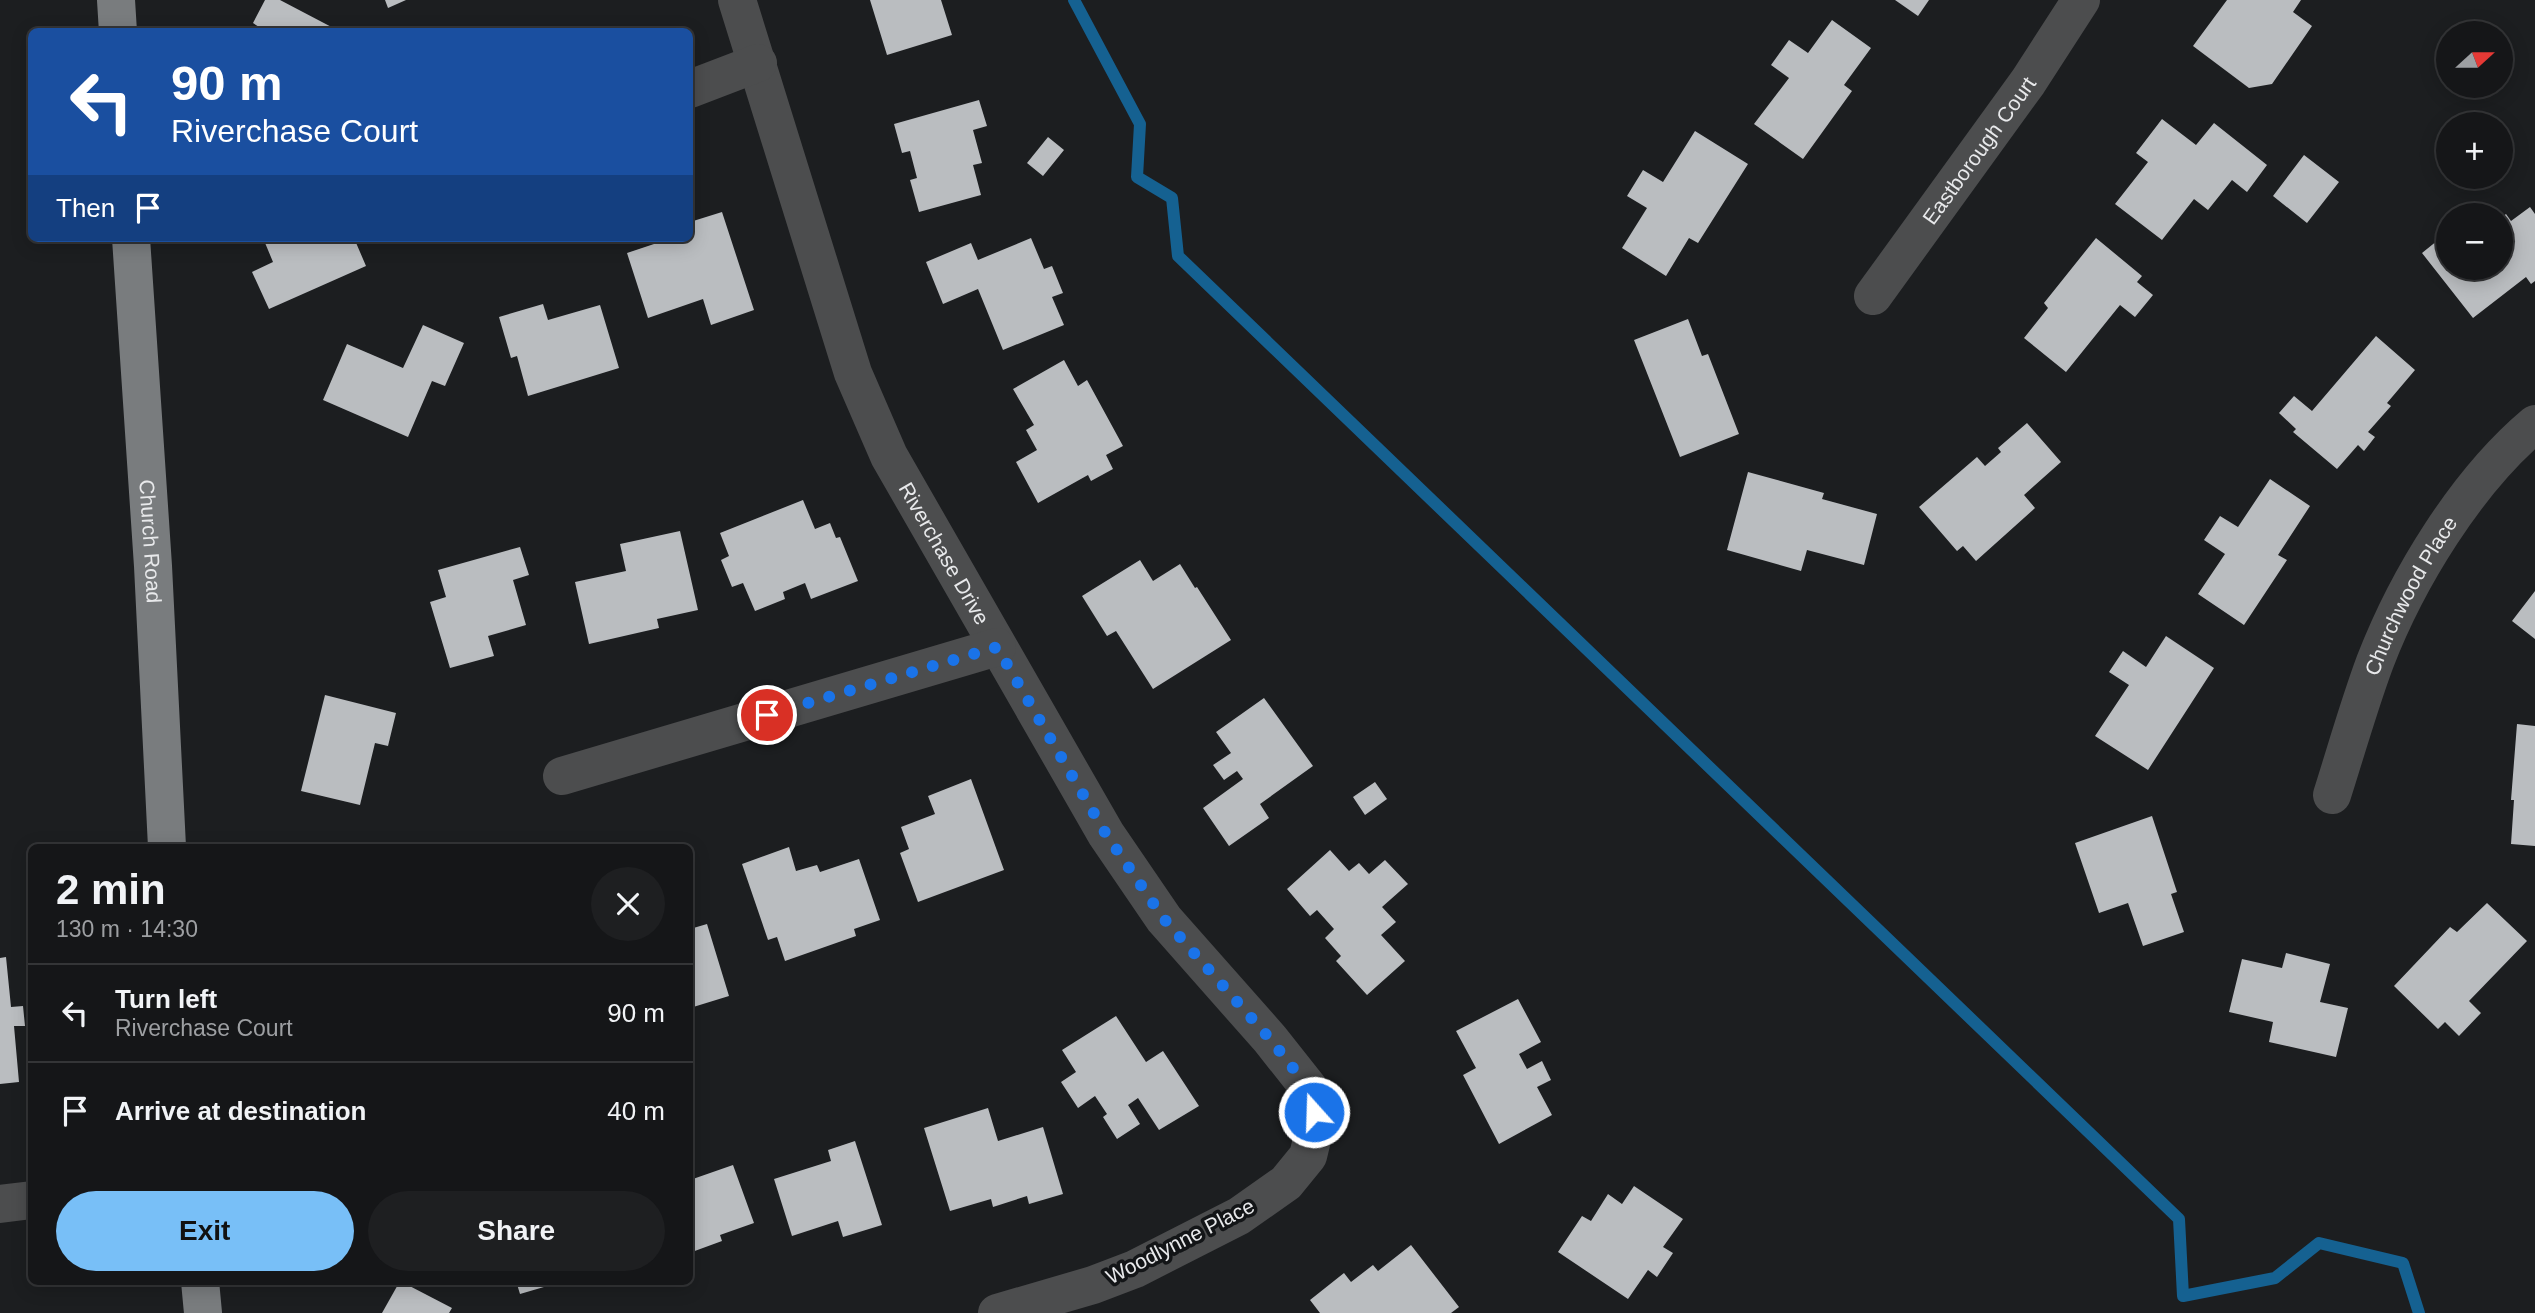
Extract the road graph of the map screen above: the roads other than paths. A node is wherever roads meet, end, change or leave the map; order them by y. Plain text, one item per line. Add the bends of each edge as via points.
1 (116, 0) edge
2 (737, 0) edge
3 (2081, 0) edge
4 (118, 28) edge
5 (758, 63) junction
6 (693, 88) edge
7 (131, 242) edge
8 (1873, 296) dead end
9 (2535, 424) edge
10 (997, 647) junction
11 (562, 776) dead end
12 (2332, 794) dead end
13 (167, 844) edge
14 (1308, 1156) joint
15 (28, 1200) edge
16 (0, 1204) edge
17 (200, 1285) edge
18 (203, 1313) edge
19 (997, 1313) edge

1 - 4 main road
2 - 5 street, Riverchase Drive
3 - 8 street, Eastborough Court via 2028,82
5 - 6 street
5 - 10 street, Riverchase Drive via 853,373 889,456
7 - 13 main road, Church Road
9 - 12 street, Churchwood Place via 2463,503 2416,575 2376,661
10 - 11 street
10 - 14 street, Riverchase Drive via 1106,834 1164,919 1308,1087 1315,1127
14 - 19 street, Woodlynne Place via 1286,1182 1239,1216 1158,1257 1093,1285
15 - 16 street
17 - 18 main road

